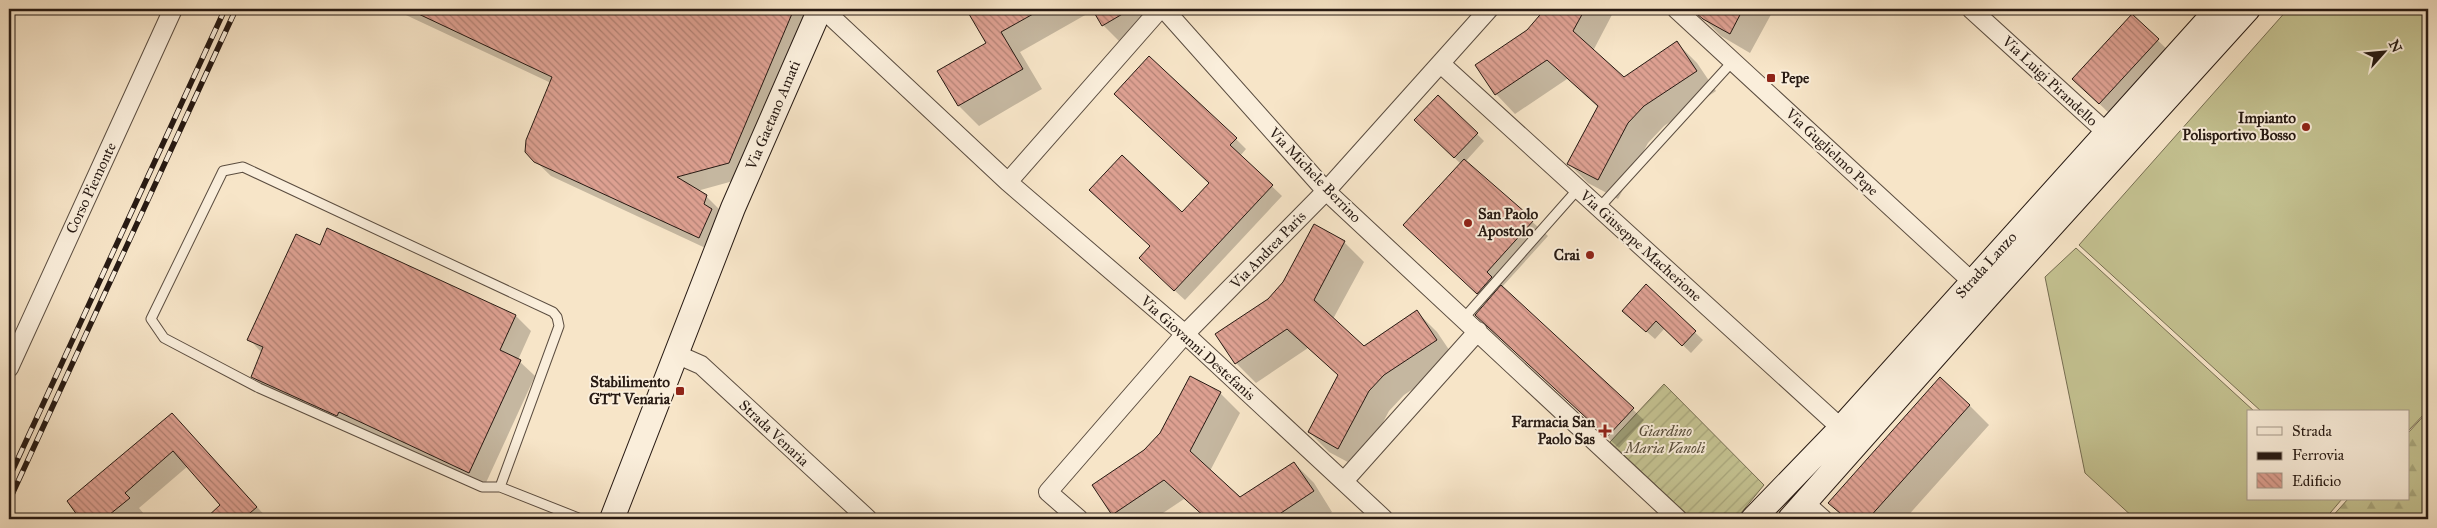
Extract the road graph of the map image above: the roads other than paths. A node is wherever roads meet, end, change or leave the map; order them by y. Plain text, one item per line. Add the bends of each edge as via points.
1 (173, 9) edge
2 (821, 9) edge
3 (1162, 9) edge
4 (1489, 9) edge
5 (1676, 9) edge
6 (1972, 9) edge
7 (2218, 9) edge
8 (2248, 9) edge
9 (1733, 61) junction
10 (1441, 64) junction
11 (2106, 132) junction
12 (1008, 182) junction
13 (1578, 189) junction
14 (1326, 191) junction
15 (1600, 208) junction
16 (1980, 288) junction
17 (1464, 318) junction
18 (1478, 331) junction
19 (1185, 334) junction
20 (676, 354) junction
21 (9, 368) edge
22 (1841, 428) junction
23 (1344, 481) junction
24 (500, 487) junction
25 (1797, 511) edge
26 (581, 519) edge
27 (612, 519) edge
28 (868, 519) edge
29 (1079, 519) edge
30 (1384, 519) edge
31 (1678, 519) edge
32 (1753, 519) edge
33 (1823, 519) edge

1 - 21 street, Corso Piemonte
2 - 12 street, Via Giovanni Destefanis
2 - 20 street, Via Gaetano Amati via 728,221
3 - 12 street
3 - 14 street, Via Michele Berrino
4 - 10 street, Via Andrea Paris
5 - 9 street, Via Guglielmo Pepe
6 - 11 street, Via Luigi Pirandello
7 - 11 street, Strada Lanzo
8 - 16 street, Strada Lanzo
9 - 15 lane
9 - 16 street, Via Guglielmo Pepe
10 - 13 street, Via Giuseppe Macherione
10 - 14 street, Via Andrea Paris
11 - 16 street, Strada Lanzo
12 - 19 street, Via Giovanni Destefanis
13 - 15 street, Via Giuseppe Macherione
13 - 17 lane
14 - 17 street, Via Michele Berrino
14 - 19 street, Via Andrea Paris
15 - 22 street, Via Giuseppe Macherione
16 - 22 street, Strada Lanzo
16 - 25 street, Strada Lanzo
17 - 18 street, Via Michele Berrino
18 - 23 street
18 - 31 street, Via Michele Berrino
19 - 23 street, Via Giovanni Destefanis
19 - 29 street, Via Andrea Paris via 1048,492
20 - 27 street
20 - 28 street, Strada Venaria via 702,365
22 - 32 street, Strada Lanzo
23 - 30 street, Via Giovanni Destefanis
24 - 24 lane via 559,326 553,312 244,168 224,171 151,319 164,338 259,388 362,435 482,487
24 - 26 lane
25 - 33 street

